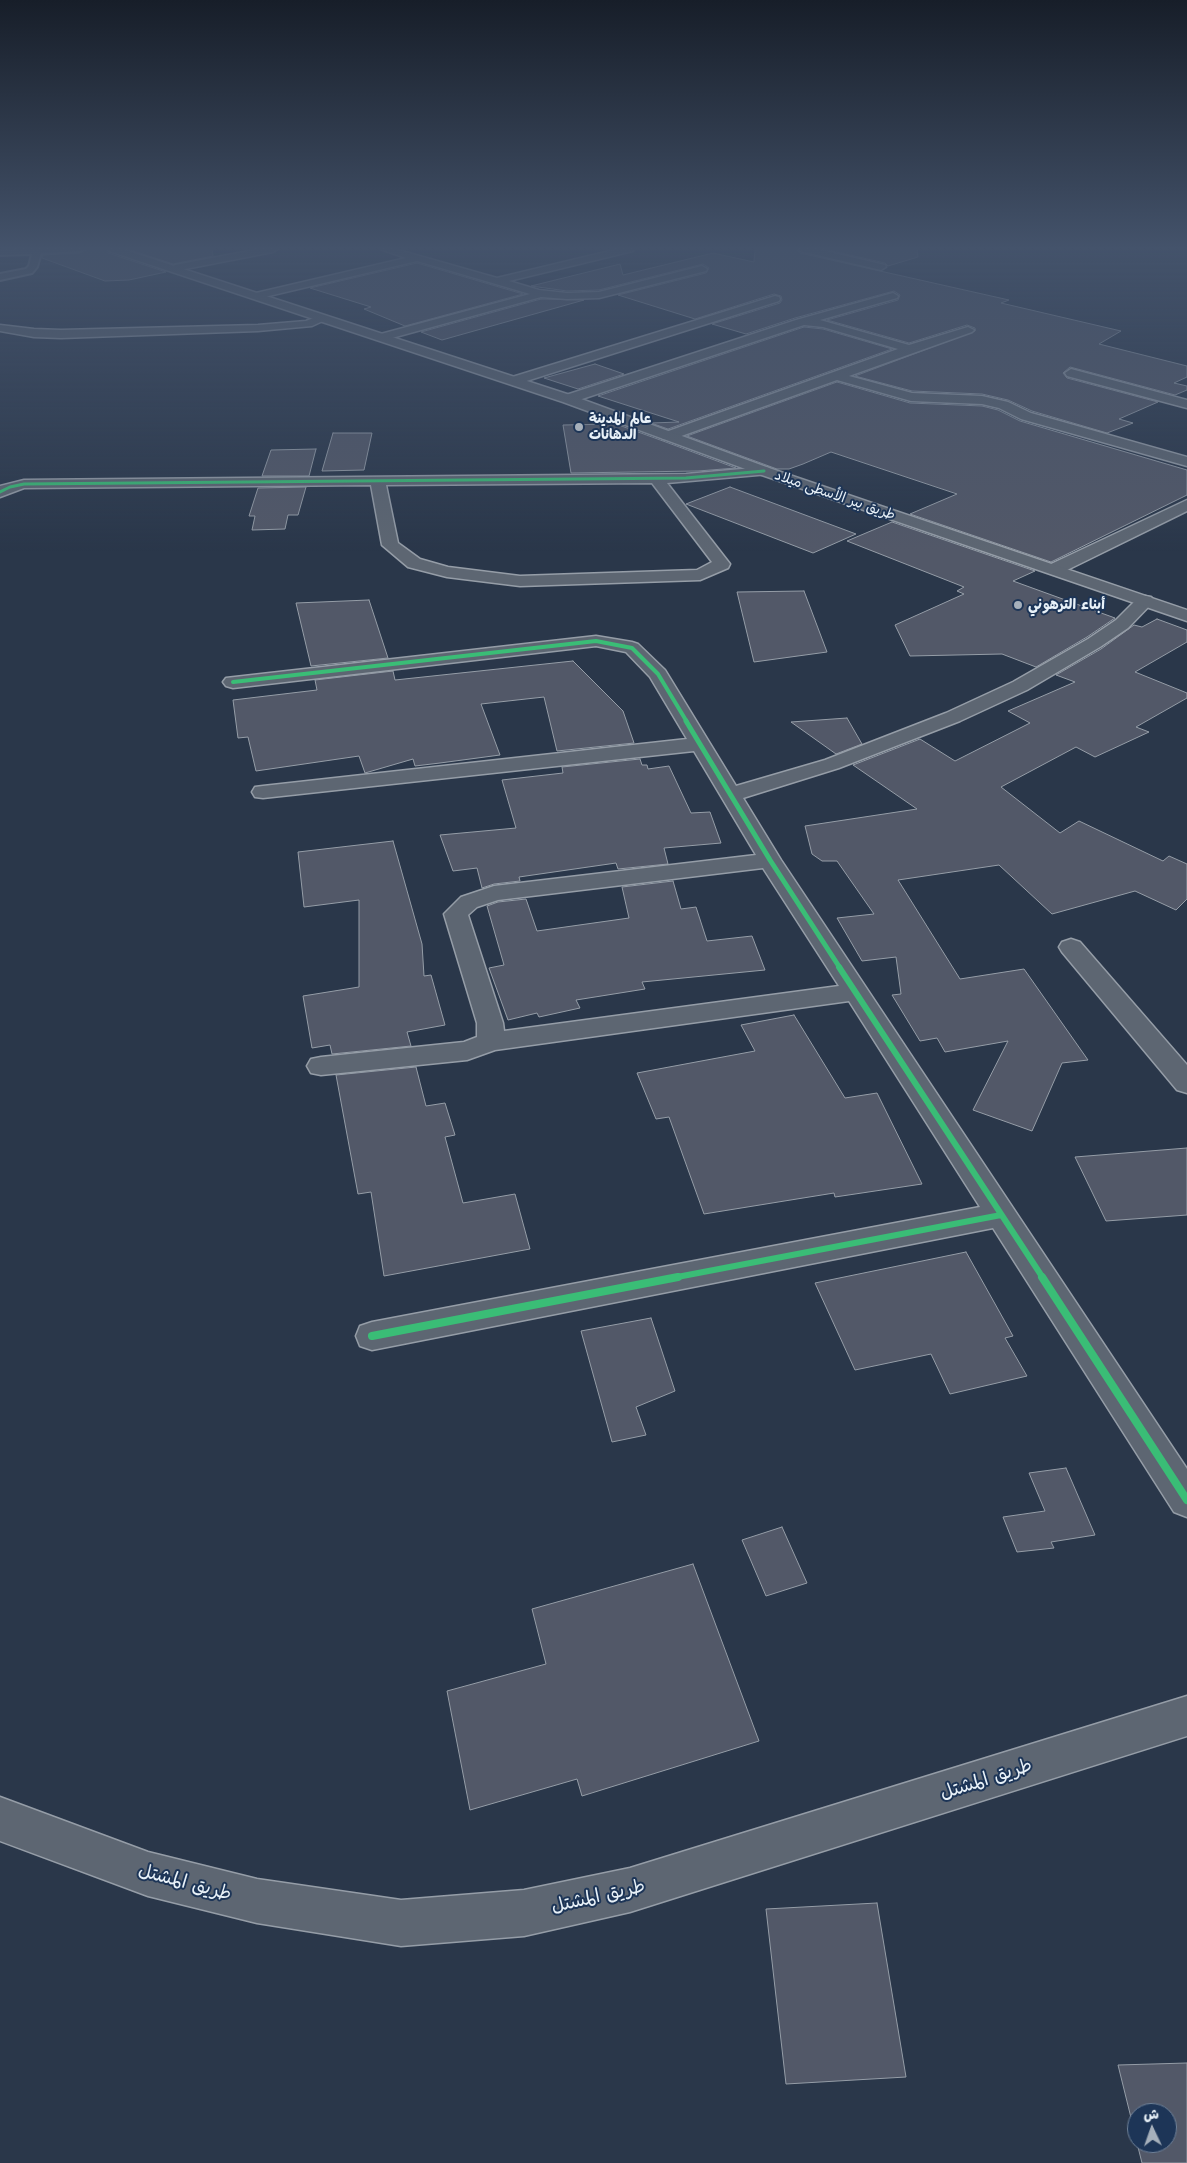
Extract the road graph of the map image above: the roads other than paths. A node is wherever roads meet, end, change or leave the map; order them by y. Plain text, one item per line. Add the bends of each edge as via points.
1 (420, 350) edge
2 (612, 350) edge
3 (716, 350) edge
4 (907, 350) edge
5 (1070, 372) dead end
6 (836, 376) junction
7 (514, 381) junction
8 (568, 399) junction
9 (1187, 404) edge
10 (668, 436) junction
11 (1187, 462) edge
12 (764, 471) junction
13 (657, 478) junction
14 (378, 482) junction
15 (0, 492) edge
16 (1187, 505) edge
17 (1055, 569) junction
18 (1145, 601) junction
19 (1187, 616) edge
20 (233, 682) dead end
21 (701, 744) junction
22 (263, 792) dead end
23 (731, 795) junction
24 (770, 860) junction
25 (1071, 947) dead end
26 (856, 992) junction
27 (491, 1042) junction
28 (321, 1066) dead end
29 (1187, 1083) edge
30 (1001, 1215) junction
31 (372, 1336) dead end
32 (1187, 1500) edge
33 (1187, 1716) edge
34 (0, 1819) edge

1 - 7 street, طريق بير الأسطى ميلاد
2 - 7 street
3 - 8 street
4 - 6 street
5 - 9 street
6 - 10 street
6 - 11 street via 911,397 958,398 1003,405 1026,416
7 - 8 street, طريق بير الأسطى ميلاد
8 - 10 street, طريق بير الأسطى ميلاد
10 - 12 street, طريق بير الأسطى ميلاد
12 - 13 street
12 - 17 street, طريق بير الأسطى ميلاد
13 - 14 street
13 - 14 street via 722,564 700,575 520,581 447,572 414,563 390,545
14 - 15 street via 24,484
16 - 17 street
17 - 18 street, طريق بير الأسطى ميلاد
18 - 19 street, طريق بير الأسطى ميلاد
18 - 23 street via 1122,624 1094,643 1020,686 954,717 832,764
20 - 21 street via 596,641 632,648 658,674
21 - 22 street
21 - 23 street
23 - 24 street
24 - 26 street
24 - 27 street via 494,893 469,902 456,914 490,1023
25 - 29 street
26 - 27 street
26 - 30 street
27 - 28 street via 466,1051
30 - 31 street
30 - 32 street
33 - 34 street, طريق المشتل via 630,1890 524,1913 401,1922 257,1901 148,1874

